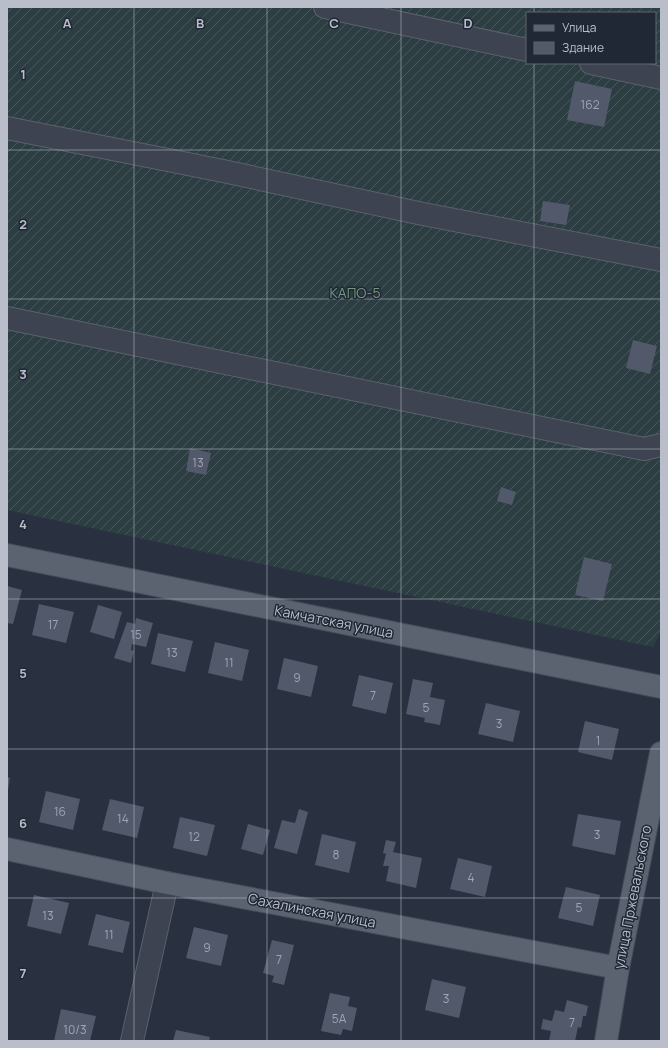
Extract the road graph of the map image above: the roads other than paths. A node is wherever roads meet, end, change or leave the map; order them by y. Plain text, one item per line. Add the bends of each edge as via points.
1 (325, 7) edge
2 (526, 50) edge
3 (596, 64) edge
4 (661, 78) edge
5 (7, 128) edge
6 (661, 260) edge
7 (7, 318) edge
8 (661, 445) edge
9 (7, 555) edge
10 (661, 687) edge
11 (661, 753) edge
12 (7, 849) edge
13 (167, 883) junction
14 (618, 968) junction
15 (132, 1041) edge
16 (606, 1041) edge

1 - 2 street
3 - 4 street
5 - 6 street
7 - 8 street via 644,449
9 - 10 main road, Камчатская улица
11 - 14 main road, улица Пржевальского
12 - 13 main road, Сахалинская улица
13 - 14 main road, Сахалинская улица
13 - 15 street
14 - 16 main road, улица Пржевальского

